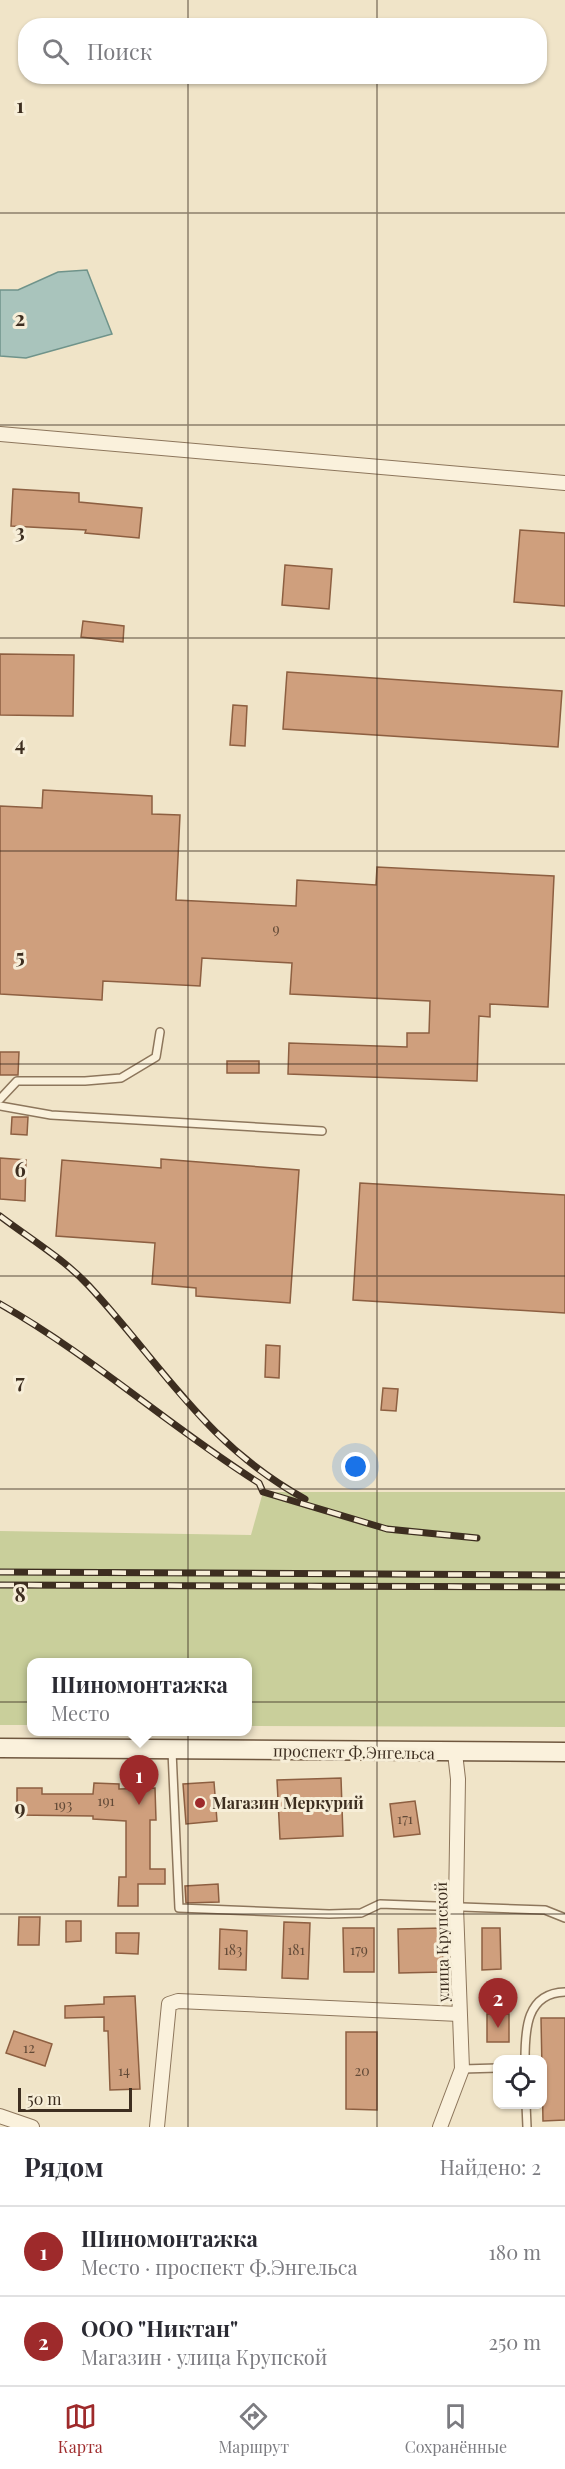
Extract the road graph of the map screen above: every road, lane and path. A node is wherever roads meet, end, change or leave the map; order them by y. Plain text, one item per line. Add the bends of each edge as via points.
1 (0, 434) edge
2 (565, 483) edge
3 (160, 1032) dead end
4 (0, 1099) edge
5 (0, 1106) edge
6 (322, 1131) dead end
7 (0, 1748) edge
8 (172, 1750) junction
9 (565, 1752) edge
10 (455, 1753) junction
11 (456, 1907) junction
12 (565, 1918) edge
13 (565, 1992) edge
14 (459, 2014) junction
15 (525, 2055) edge
16 (493, 2068) edge
17 (462, 2069) junction
18 (526, 2109) edge
19 (0, 2116) edge
20 (32, 2127) edge
21 (157, 2127) edge
22 (440, 2127) edge
23 (527, 2127) edge

1 - 2 street
3 - 4 lane via 156,1057 121,1078 17,1081
5 - 6 lane via 51,1115
7 - 8 street, проспект Ф.Энгельса
8 - 10 street, проспект Ф.Энгельса
8 - 11 lane via 179,1908 329,1914 361,1913 380,1904
9 - 10 street, проспект Ф.Энгельса
10 - 11 street, улица Крупской
11 - 12 lane via 545,1910
11 - 14 street, улица Крупской
13 - 15 lane via 549,1995 532,2009
14 - 17 street, улица Крупской
14 - 21 street via 178,2001 169,2004
16 - 17 lane
17 - 22 street, улица Крупской
18 - 23 lane
19 - 20 street

